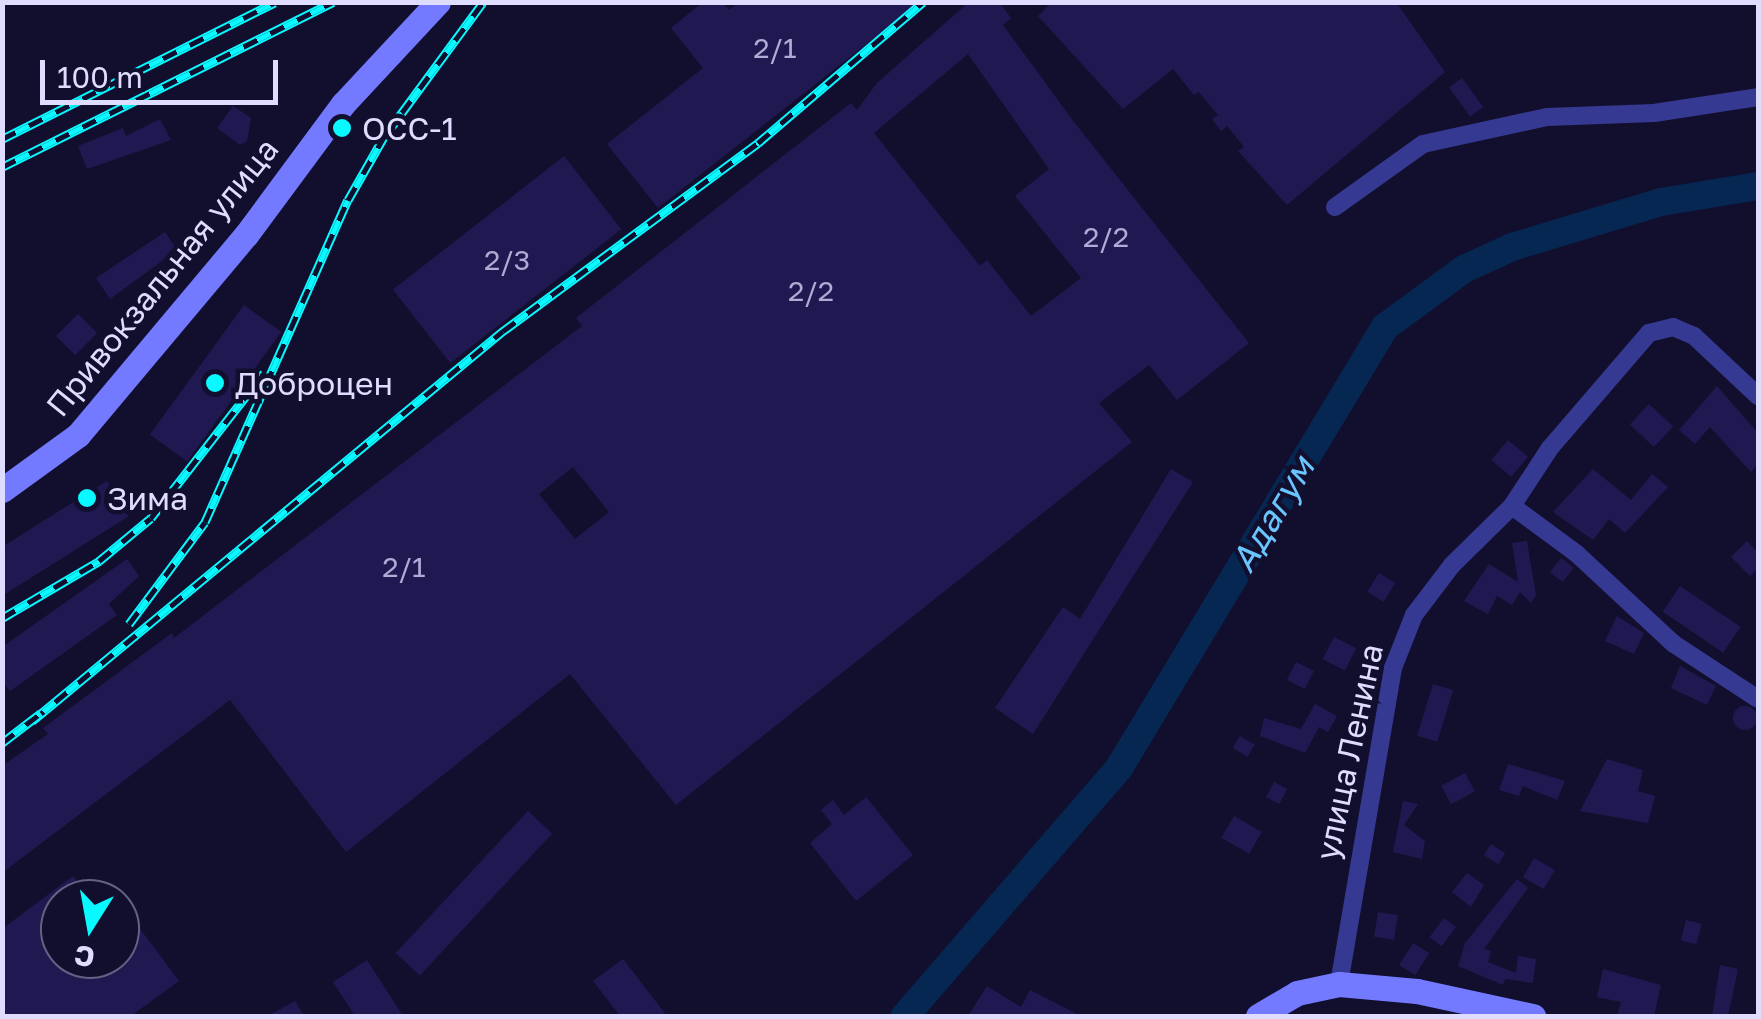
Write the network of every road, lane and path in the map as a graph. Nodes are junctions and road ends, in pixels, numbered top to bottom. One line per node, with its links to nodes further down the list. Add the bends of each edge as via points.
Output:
1 (438, 2): 5 (main road, Привокзальная улица, via 343,104 246,234 78,435)
2 (1758, 98): 3 (street, via 1654,113 1547,117 1423,144)
3 (1335, 207)
4 (1758, 396): 6 (street, улица Ленина, via 1694,336 1662,327 1599,388)
5 (2, 490)
6 (1512, 506): 7 (street, via 1577,554 1674,644); 8 (street, улица Ленина, via 1439,581 1397,652)
7 (1758, 699)
8 (1339, 984): 9 (main road); 10 (main road, via 1297,993)
9 (1448, 1008): 11 (main road)
10 (1258, 1016)
11 (1533, 1016)

